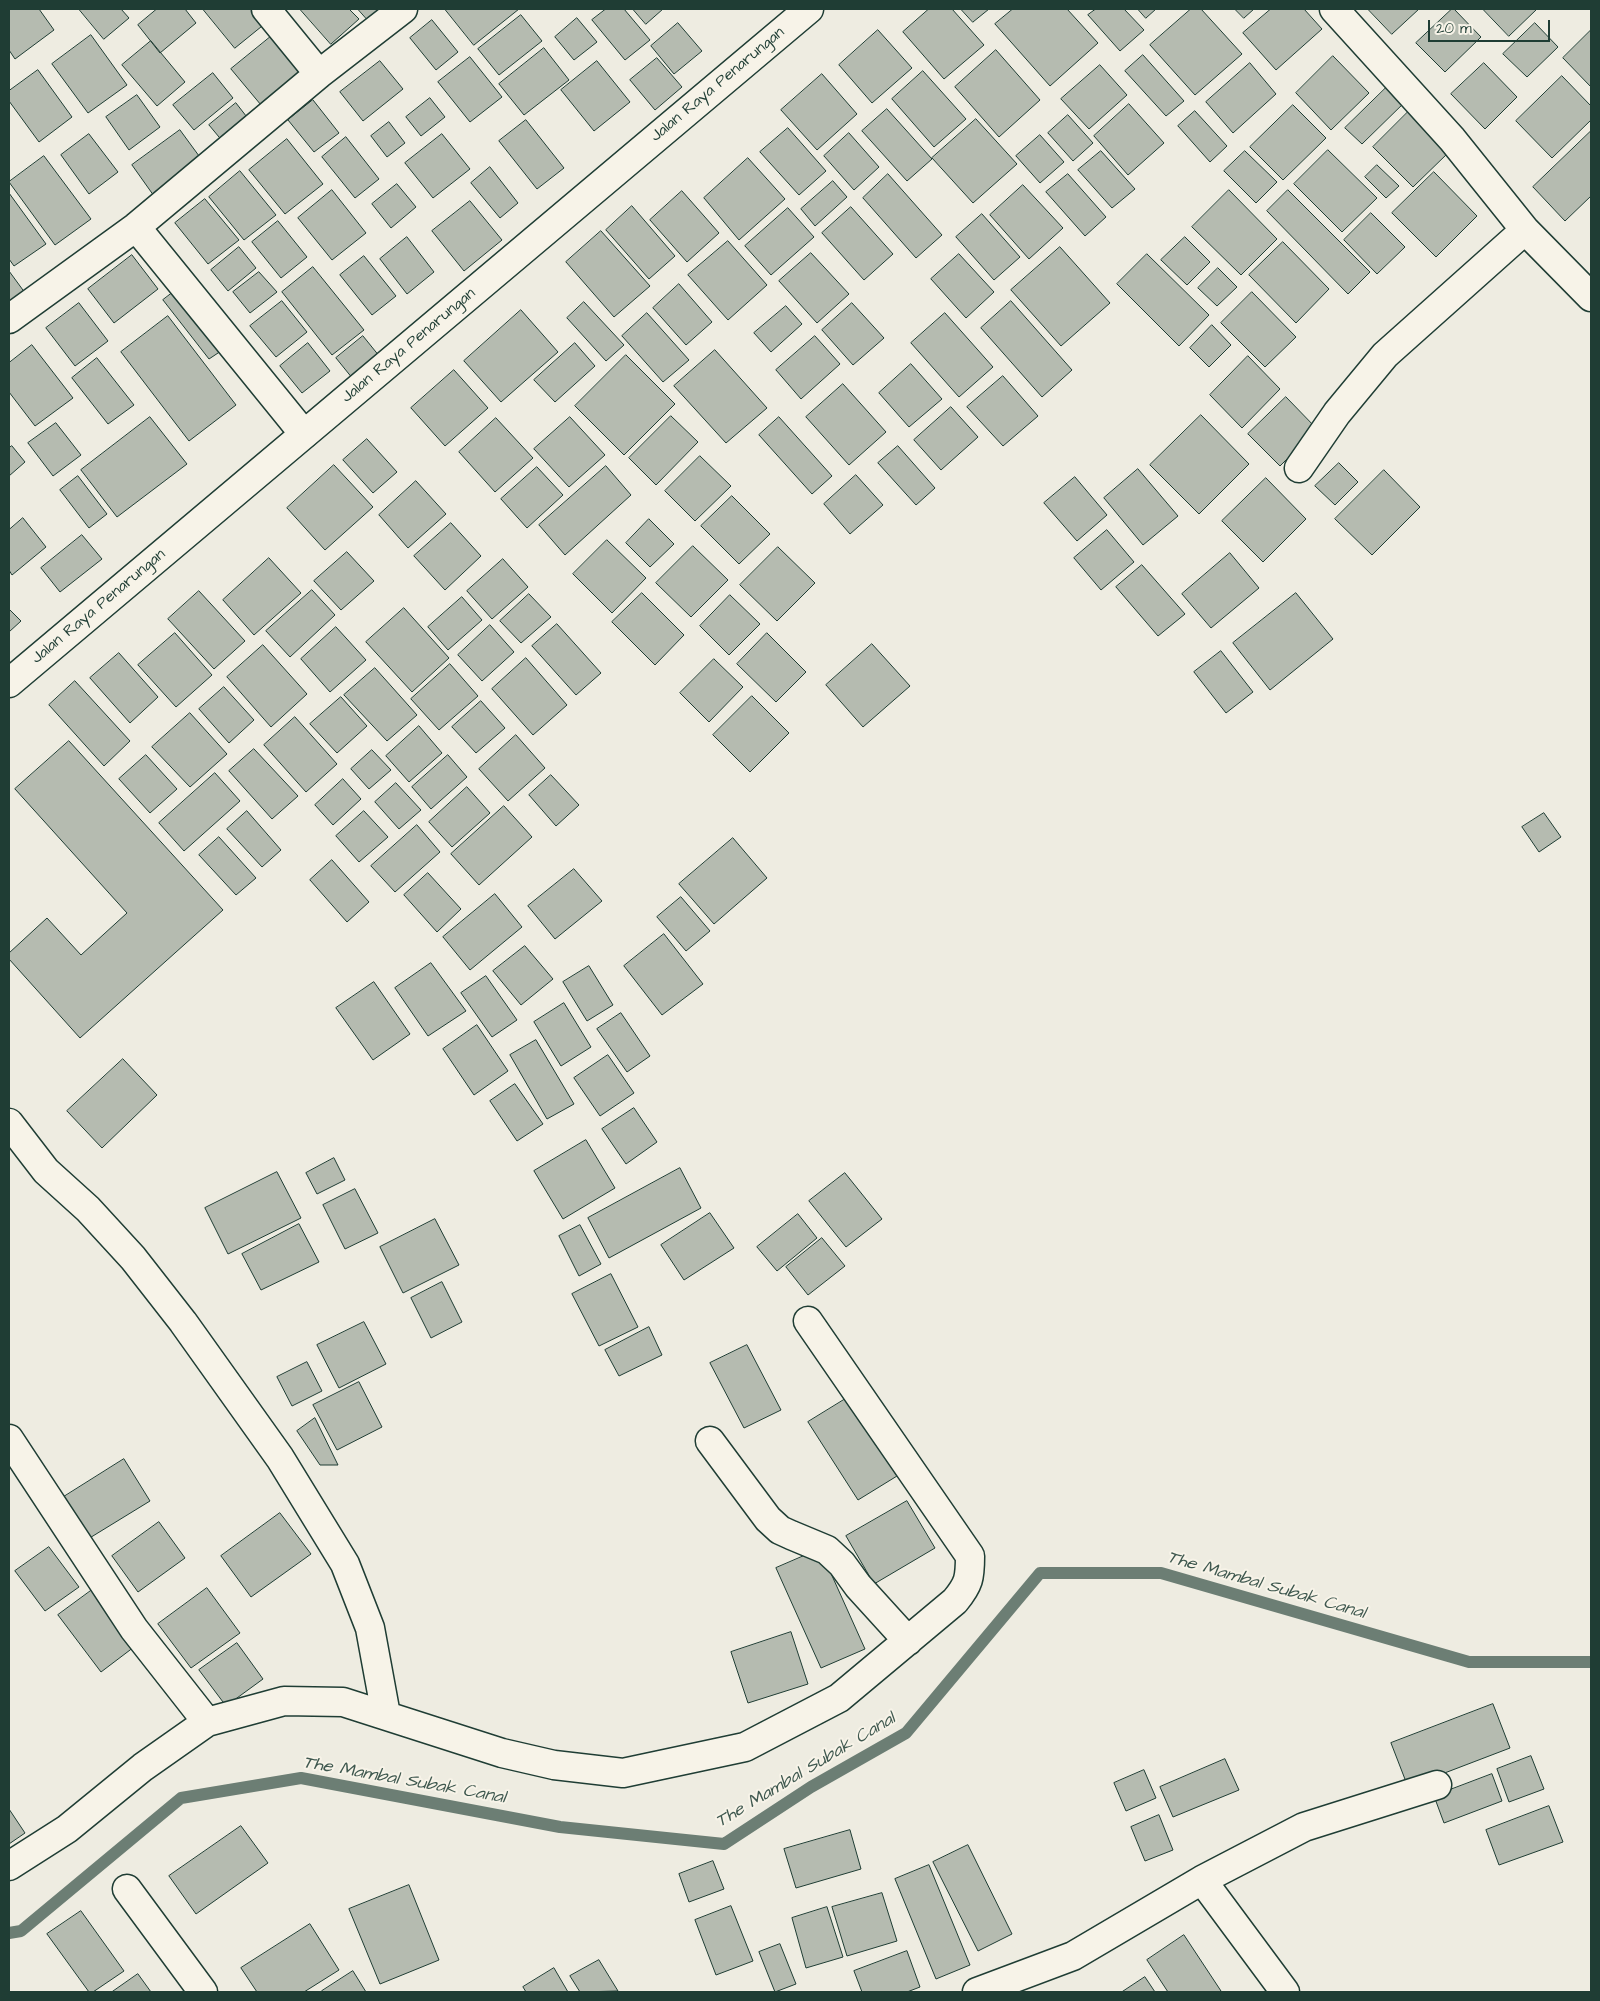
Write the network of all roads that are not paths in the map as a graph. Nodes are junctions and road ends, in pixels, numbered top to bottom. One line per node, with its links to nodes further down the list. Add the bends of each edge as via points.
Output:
1 (266, 9): 5 (street)
2 (403, 9): 5 (street)
3 (809, 9): 10 (street, Jalan Raya Penarungan)
4 (1334, 9): 7 (street, via 1452,139)
5 (319, 74): 6 (street)
6 (136, 227): 9 (street); 10 (street)
7 (1524, 230): 8 (street); 11 (street, via 1385,355 1336,413)
8 (1591, 297)
9 (9, 319)
10 (304, 434): 12 (street, Jalan Raya Penarungan)
11 (1299, 468)
12 (9, 683)
13 (9, 1123): 18 (street, via 46,1171 88,1209 133,1258 280,1458 345,1564 370,1628)
14 (808, 1321): 17 (street, via 970,1556 966,1588 955,1602)
15 (9, 1439): 19 (street, via 134,1629)
16 (710, 1441): 17 (street, via 768,1519 785,1533 827,1550)
17 (908, 1642): 18 (street, via 839,1698 745,1747 624,1773 554,1765 502,1753)
18 (386, 1715): 19 (street, via 343,1702 284,1701)
19 (207, 1722): 21 (street, via 143,1767 67,1830)
20 (1437, 1785): 22 (street, via 1304,1827)
21 (9, 1866)
22 (1202, 1880): 25 (street, via 1073,1956); 26 (street)
23 (127, 1890): 24 (street)
24 (203, 1992)
25 (977, 1992)
26 (1285, 1992)

